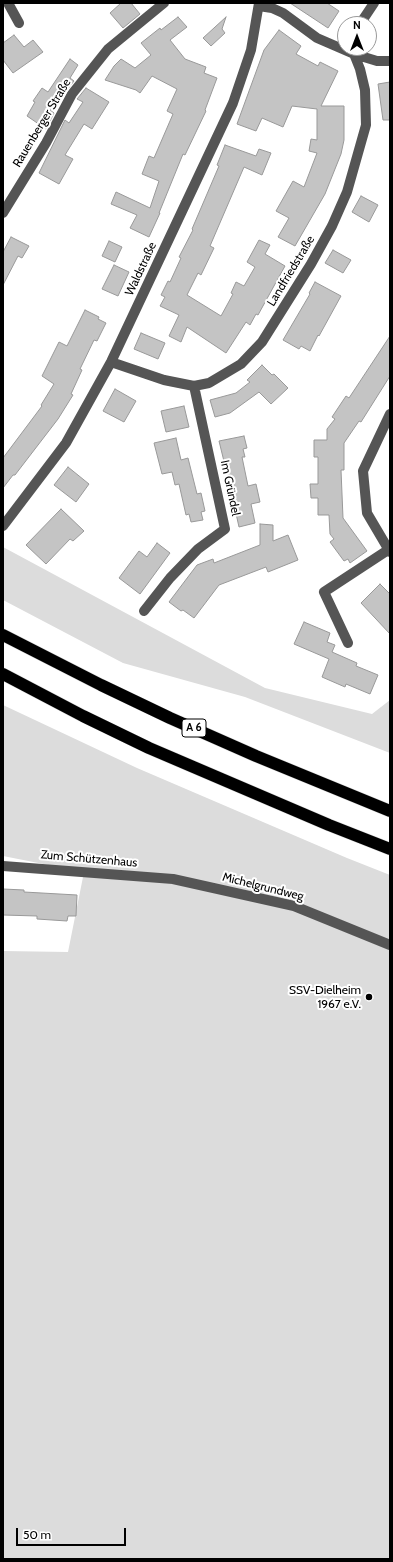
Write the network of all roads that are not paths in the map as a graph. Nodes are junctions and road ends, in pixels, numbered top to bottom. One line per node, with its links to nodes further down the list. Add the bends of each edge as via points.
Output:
1 (8, 3): 7 (street)
2 (164, 3): 5 (street, Rauenberger Straße)
3 (374, 3): 6 (street)
4 (259, 5): 8 (street, via 282,13 317,38); 13 (street, Waldstraße, via 251,50 233,103)
5 (151, 7): 12 (street, Rauenberger Straße, via 108,49 72,94 46,143)
6 (365, 16)
7 (19, 23)
8 (337, 45)
9 (356, 56): 14 (street, Landfriedstraße, via 365,90 366,126 347,192 332,226 262,342 241,364 209,383)
10 (366, 56): 11 (street, via 377,61)
11 (390, 61)
12 (3, 213)
13 (111, 362): 14 (street, Landfriedstraße, via 164,380); 16 (street, Waldstraße, via 66,443)
14 (194, 386): 18 (street, Im Gründel, via 225,529 198,549 170,578)
15 (390, 414): 17 (street, via 363,471 367,512)
16 (3, 526)
17 (389, 551): 20 (street, via 324,592)
18 (144, 611)
19 (3, 635): 22 (highway, A 6, via 170,718)
20 (348, 642)
21 (3, 674): 23 (highway, via 149,748 329,826)
22 (390, 811)
23 (390, 849)
24 (3, 866): 25 (street, Zum Schützenhaus)
25 (173, 879): 26 (street, Michelgrundweg, via 294,906)
26 (390, 945)

